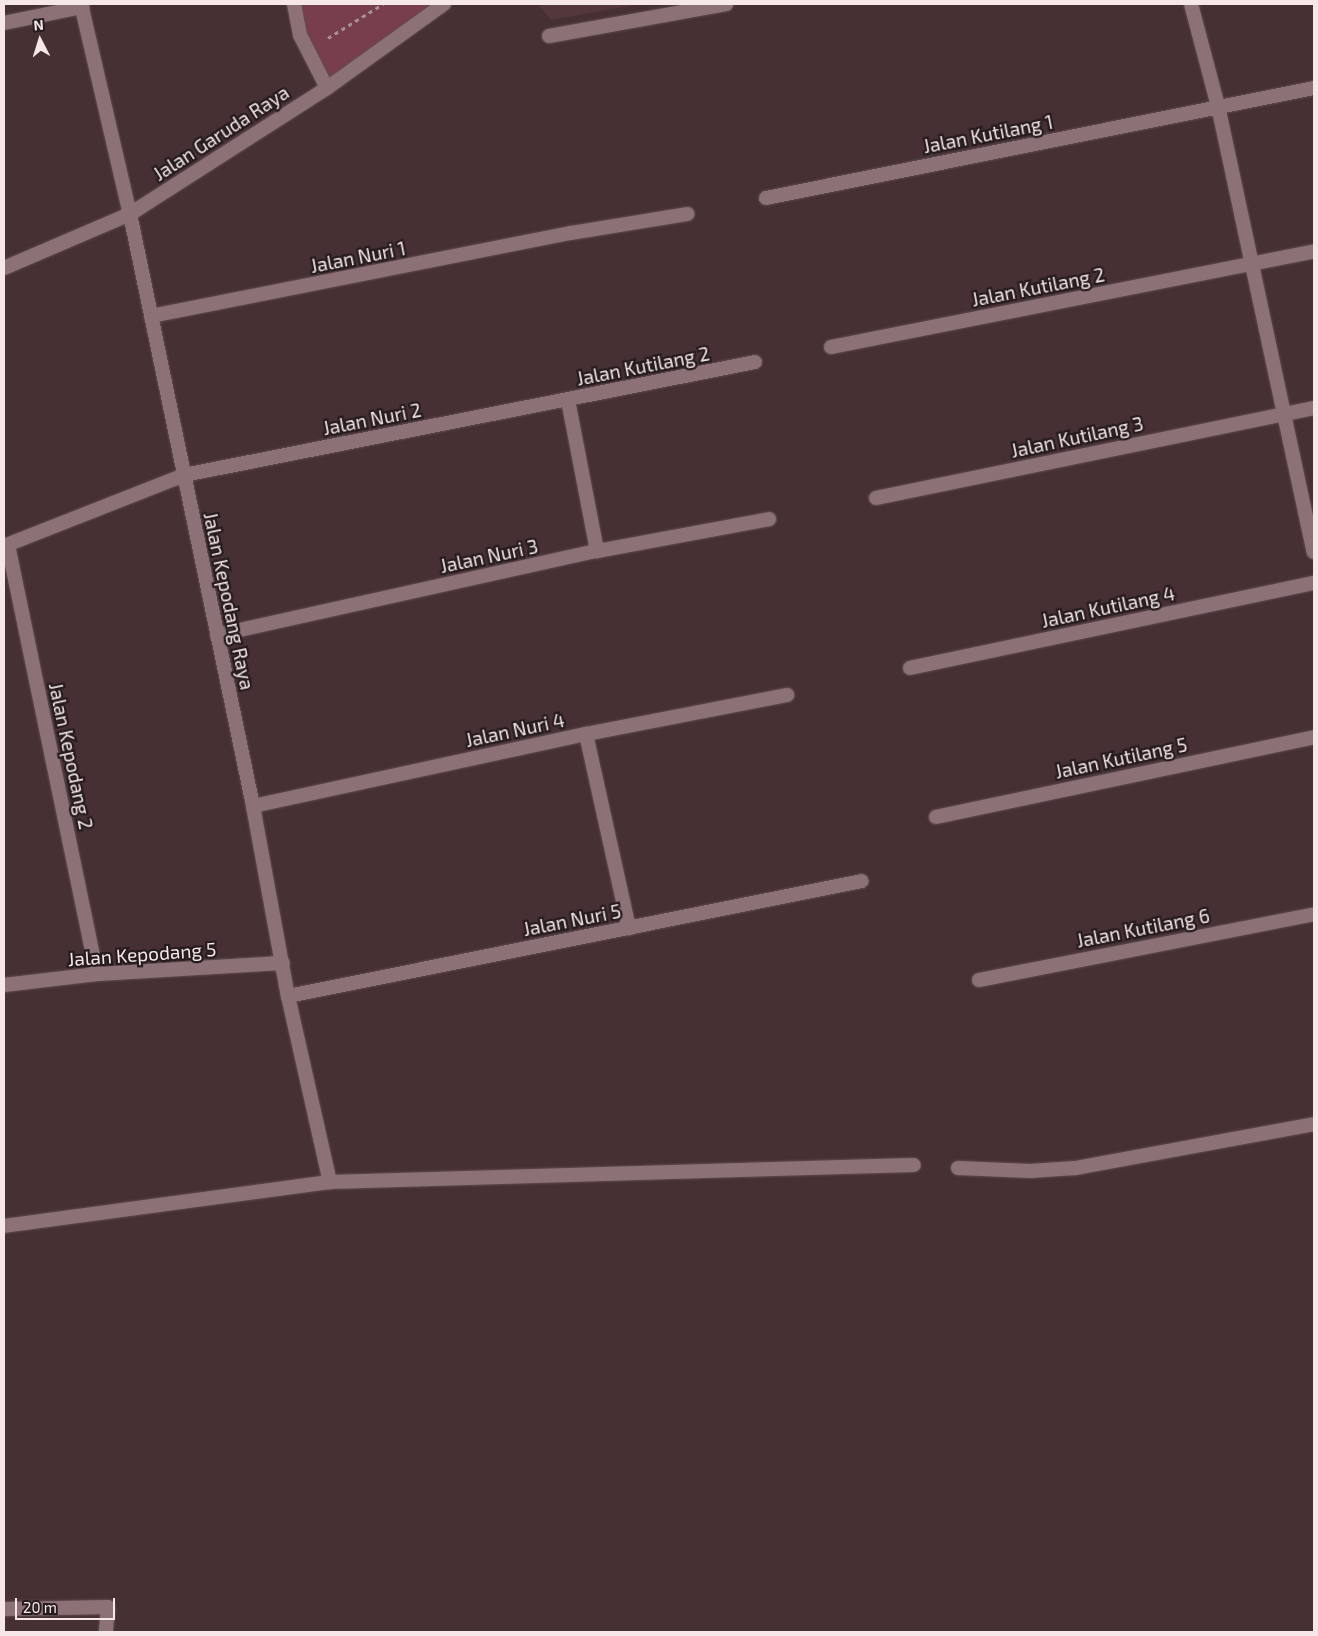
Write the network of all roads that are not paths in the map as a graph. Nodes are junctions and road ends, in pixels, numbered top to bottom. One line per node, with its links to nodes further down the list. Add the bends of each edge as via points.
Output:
1 (294, 4): 8 (street, via 307,51)
2 (444, 4): 8 (street, Jalan Garuda Raya)
3 (726, 4): 7 (street)
4 (1191, 4): 10 (street)
5 (81, 5): 6 (street); 12 (street, Jalan Kepodang Raya)
6 (4, 23)
7 (549, 36)
8 (327, 88): 12 (street, Jalan Garuda Raya)
9 (1314, 88): 10 (street, Jalan Kutilang 1)
10 (1218, 106): 11 (street, Jalan Kutilang 1); 15 (street)
11 (766, 198)
12 (130, 214): 16 (street, Jalan Garuda Raya); 17 (street, Jalan Kepodang Raya)
13 (687, 214): 17 (street, Jalan Nuri 1)
14 (1314, 251): 15 (street, Jalan Kutilang 2)
15 (1252, 264): 18 (street, Jalan Kutilang 2); 22 (street)
16 (4, 268)
17 (151, 316): 23 (street, Jalan Kepodang Raya)
18 (831, 347)
19 (755, 362): 20 (street, Jalan Kutilang 2)
20 (568, 400): 23 (street, Jalan Nuri 2); 27 (street)
21 (1314, 408): 22 (street, Jalan Kutilang 3)
22 (1286, 414): 24 (street, Jalan Kutilang 3); 28 (street)
23 (184, 475): 26 (street, Jalan Nuri 2); 30 (street, Jalan Kepodang Raya)
24 (876, 498)
25 (769, 519): 27 (street, Jalan Nuri 3)
26 (6, 545): 41 (street, Jalan Kepodang 2)
27 (597, 551): 30 (street, Jalan Nuri 3)
28 (1314, 552)
29 (1314, 583): 31 (street, Jalan Kutilang 4)
30 (217, 635): 35 (street, Jalan Kepodang Raya)
31 (910, 668)
32 (787, 695): 33 (street, Jalan Nuri 4)
33 (586, 734): 35 (street, Jalan Nuri 4); 39 (street)
34 (1314, 737): 36 (street, Jalan Kutilang 5)
35 (253, 806): 40 (street, Jalan Kepodang Raya)
36 (936, 817)
37 (862, 881): 39 (street, Jalan Nuri 5)
38 (1314, 914): 42 (street, Jalan Kutilang 6)
39 (629, 928): 44 (street, Jalan Nuri 5)
40 (283, 963): 41 (street, Jalan Kepodang 5); 44 (street, Jalan Kepodang Raya)
41 (97, 974): 43 (street, Jalan Kepodang 5)
42 (979, 980)
43 (4, 985)
44 (288, 996): 48 (street, Jalan Kepodang Raya)
45 (1314, 1124): 47 (street, via 1076,1168 1030,1171)
46 (914, 1165): 48 (street)
47 (958, 1168)
48 (330, 1182): 49 (street)
49 (4, 1226)
50 (4, 1609): 51 (street, via 108,1607)
51 (106, 1632)

